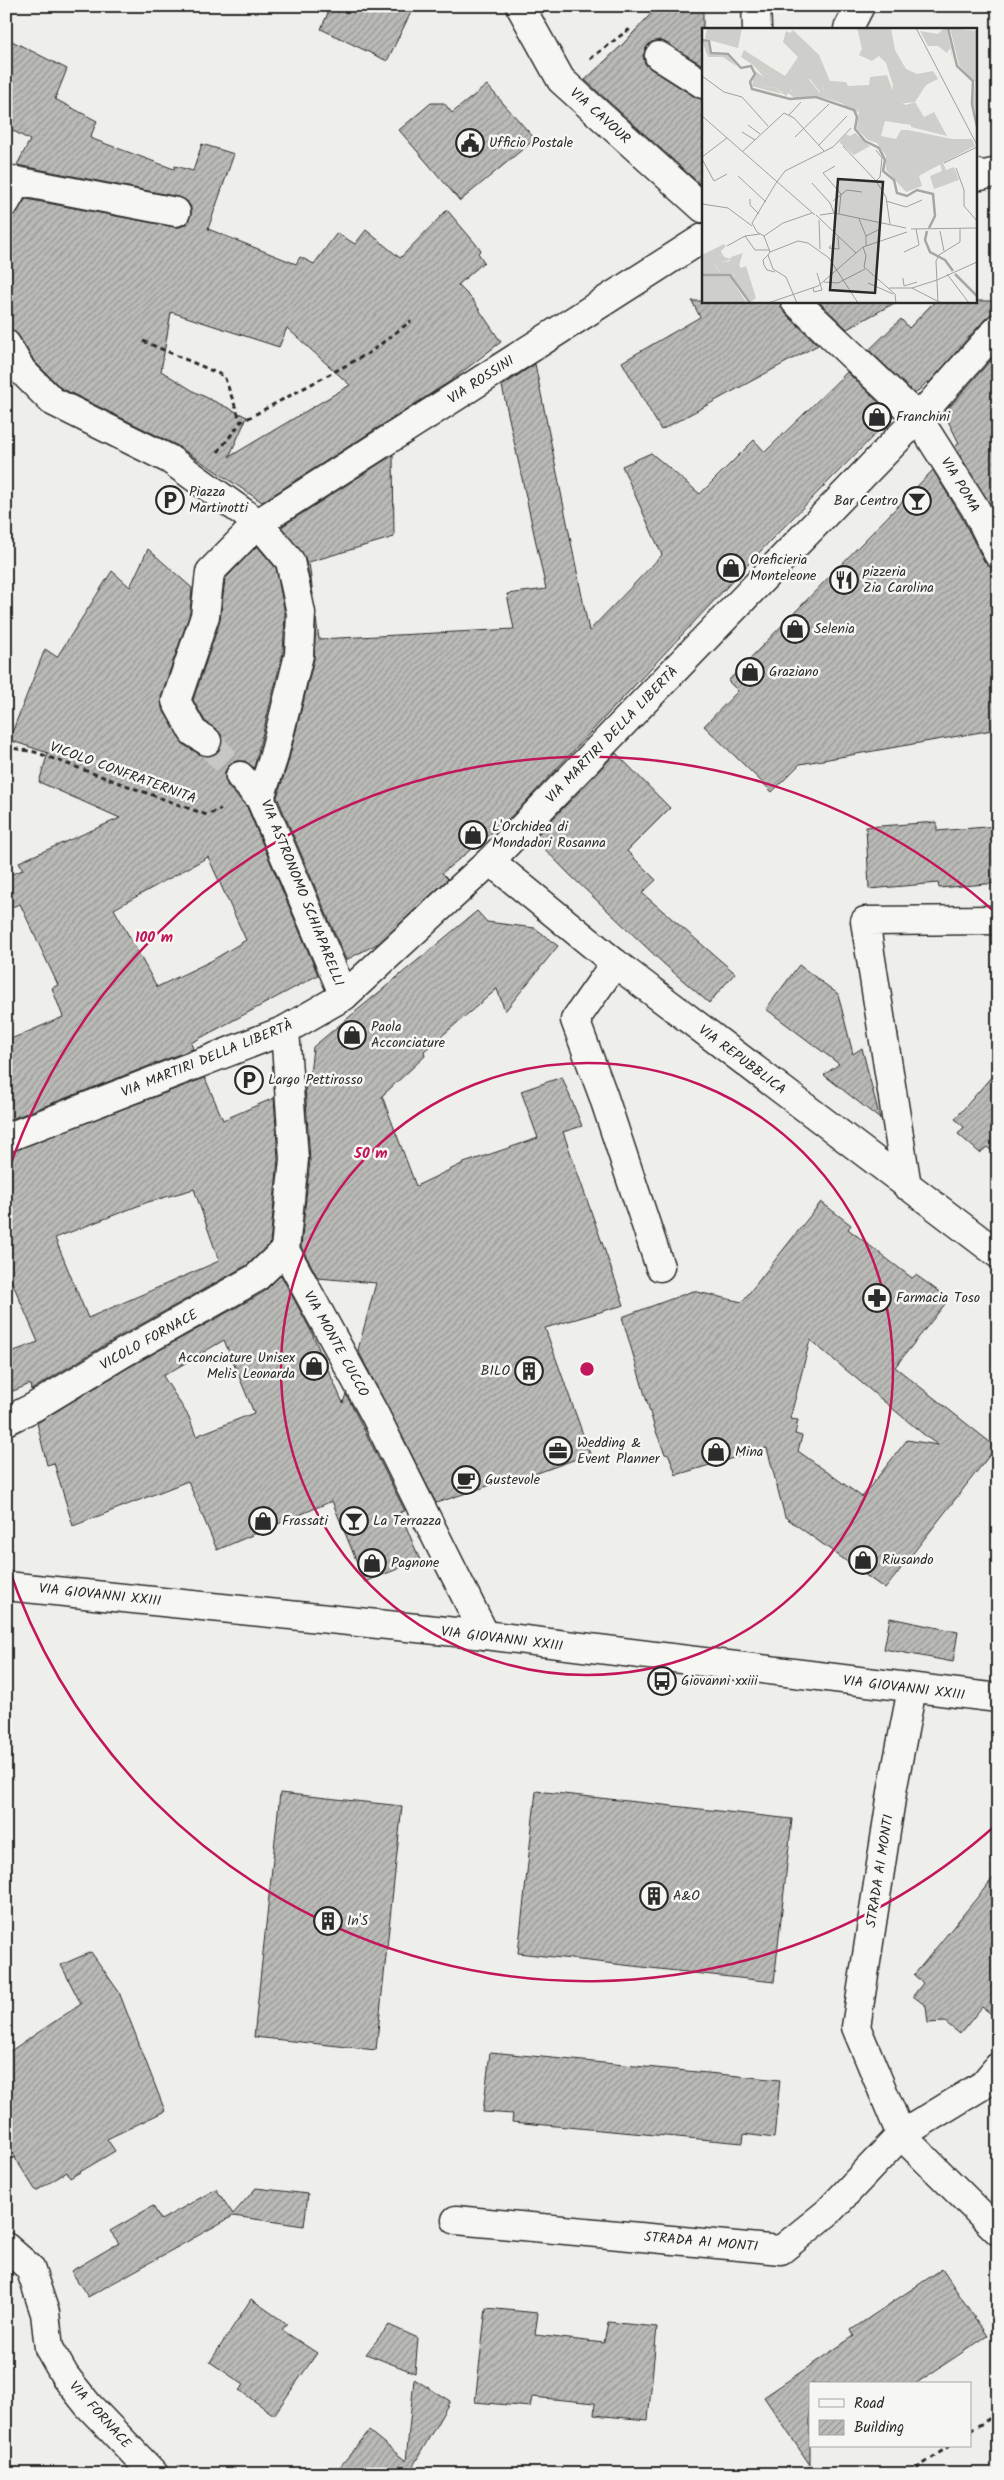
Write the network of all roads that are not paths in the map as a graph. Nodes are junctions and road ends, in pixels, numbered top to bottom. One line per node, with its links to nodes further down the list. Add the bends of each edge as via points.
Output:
1 (520, 6): 11 (street, VIA CAVOUR, via 561,80)
2 (756, 6): 4 (street)
3 (860, 6): 5 (street)
4 (757, 28)
5 (849, 28)
6 (660, 56): 7 (street)
7 (702, 83)
8 (998, 172): 9 (street, via 980,176)
9 (976, 174)
10 (10, 188): 12 (street)
11 (702, 207)
12 (176, 212)
13 (702, 239): 18 (street, VIA ROSSINI)
14 (796, 302): 17 (street)
15 (998, 328): 17 (street, VIA MARTIRI DELLA LIBERTÀ)
16 (6, 344): 18 (street, VIA ASTRONOMO SCHIAPARELLI, via 22,371 52,401 169,459)
17 (918, 418): 19 (street, VIA POMA, via 975,508); 23 (street, VIA MARTIRI DELLA LIBERTÀ)
18 (258, 522): 20 (street, VIA ROSSINI, via 210,572 205,616 176,701 192,732); 22 (street, VIA ASTRONOMO SCHIAPARELLI, via 290,560 301,613 299,655 274,759)
19 (998, 554)
20 (207, 741)
21 (240, 776): 22 (street)
22 (260, 798): 26 (street, VIA ASTRONOMO SCHIAPARELLI)
23 (490, 861): 25 (street, VIA REPUBBLICA); 26 (street, VIA MARTIRI DELLA LIBERTÀ)
24 (998, 920): 29 (street, via 865,921)
25 (615, 963): 29 (street, VIA REPUBBLICA); 32 (street, via 575,1020)
26 (344, 996): 27 (street, VIA MARTIRI DELLA LIBERTÀ)
27 (285, 1030): 28 (street, VIA MARTIRI DELLA LIBERTÀ); 30 (street, via 294,1159)
28 (6, 1138)
29 (908, 1186): 31 (street, VIA REPUBBLICA)
30 (285, 1250): 33 (street, VICOLO FORNACE, via 249,1283); 35 (street, VIA MONTE CUCCO, via 374,1413)
31 (998, 1254)
32 (660, 1266)
33 (6, 1421)
34 (6, 1586): 35 (street, VIA GIOVANNI XXIII)
35 (484, 1635): 36 (street, VIA GIOVANNI XXIII)
36 (912, 1689): 37 (street, VIA GIOVANNI XXIII); 39 (street, STRADA AI MONTI, via 893,1786 856,2027)
37 (998, 1698)
38 (998, 2067): 39 (street, via 983,2086)
39 (901, 2135): 40 (street, STRADA AI MONTI, via 828,2212 781,2250); 41 (street, STRADA AI MONTI)
40 (456, 2220)
41 (998, 2231)
42 (6, 2247): 43 (street, VIA FORNACE, via 30,2268 45,2313 49,2348 65,2376)
43 (154, 2474)

